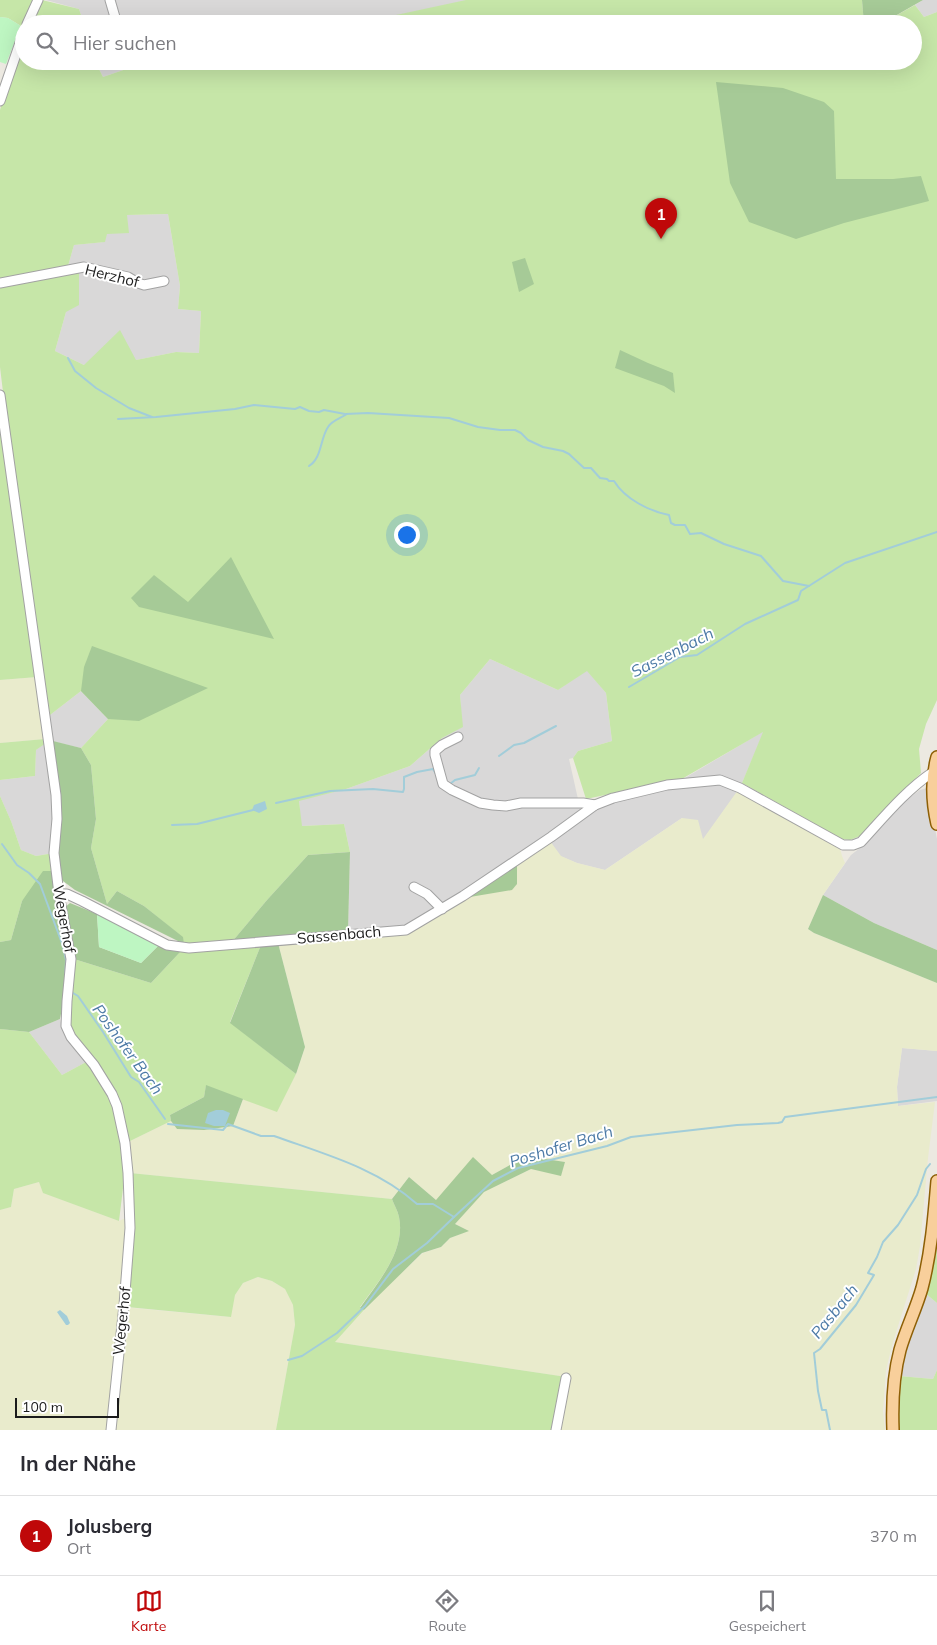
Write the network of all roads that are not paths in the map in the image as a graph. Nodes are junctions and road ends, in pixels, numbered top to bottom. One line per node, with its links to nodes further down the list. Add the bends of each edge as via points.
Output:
1 (38, 0): 3 (street)
2 (110, 0): 4 (street)
3 (31, 15)
4 (114, 15)
5 (15, 57): 6 (street)
6 (0, 101)
7 (164, 281): 8 (street, Herzhof, via 138,283 128,277 84,267)
8 (0, 283)
9 (0, 395): 16 (street, Wegerhof, via 56,795 54,853)
10 (458, 737): 13 (street, Sassenbach, via 435,751 443,784 452,790 480,803 493,805)
11 (937, 757): 12 (main road)
12 (933, 772): 13 (street, Sassenbach, via 902,798 861,842 854,845 843,845 720,780 667,785); 14 (main road)
13 (595, 805): 17 (street, Sassenbach)
14 (937, 824)
15 (414, 887): 17 (street)
16 (59, 894): 17 (street, Sassenbach, via 82,900 167,945 189,948 406,930); 20 (street, Wegerhof, via 71,959 66,1017 68,1031 112,1094 125,1143 128,1173 130,1228)
17 (442, 908)
18 (937, 1181): 22 (main road, via 929,1256 919,1298 900,1349 895,1376)
19 (566, 1378): 21 (street)
20 (111, 1430)
21 (556, 1430)
22 (893, 1430)

